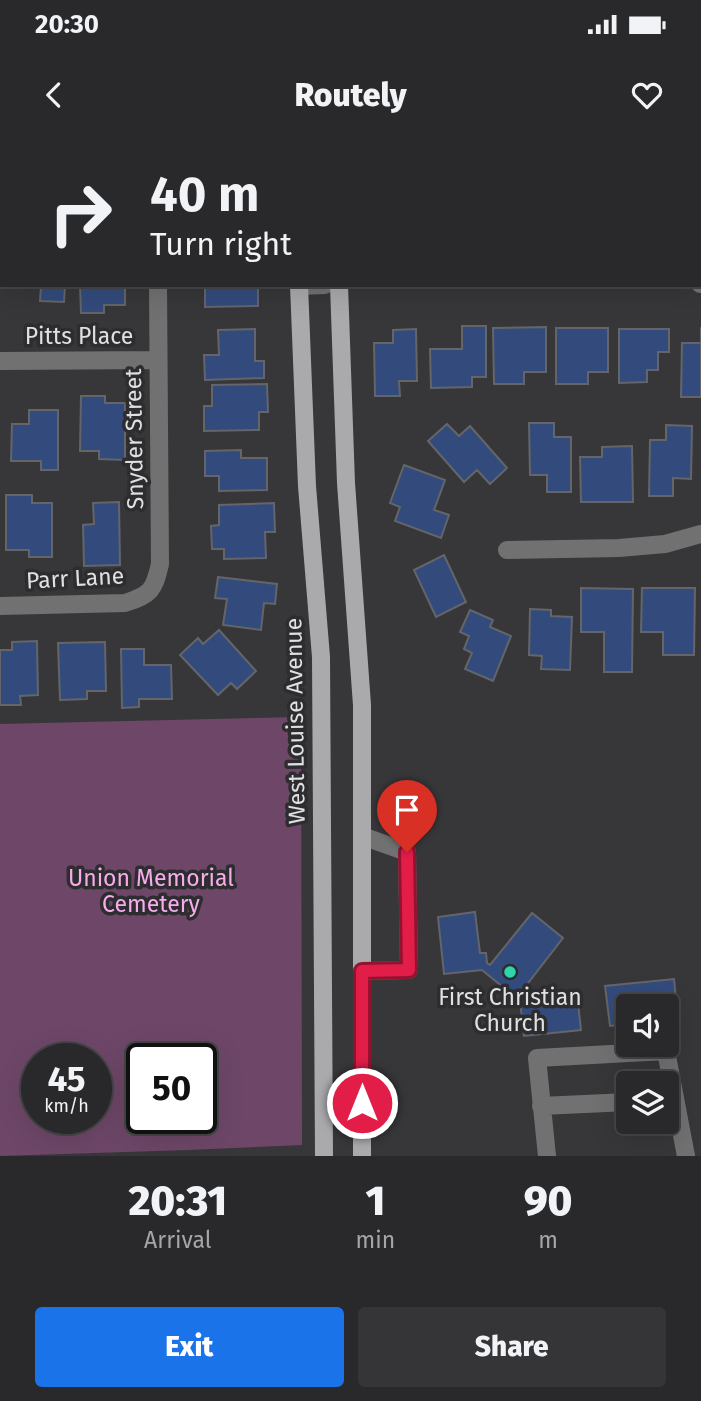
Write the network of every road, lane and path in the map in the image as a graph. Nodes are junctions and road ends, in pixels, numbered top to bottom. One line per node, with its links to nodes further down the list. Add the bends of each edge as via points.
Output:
1 (158, 287): 4 (street, Snyder Street)
2 (299, 287): 16 (main road, West Louise Avenue, via 307,486 321,657)
3 (339, 287): 10 (main road, via 346,483 362,705)
4 (158, 360): 5 (street, Pitts Place); 8 (street, Snyder Street, via 160,564)
5 (0, 361)
6 (701, 534): 7 (street, via 665,544 619,548)
7 (507, 550)
8 (150, 591): 9 (street, Parr Lane, via 125,603)
9 (0, 606)
10 (362, 836): 11 (main road); 11 (street, via 407,852 409,970)
11 (362, 971): 17 (main road)
12 (668, 1071): 14 (street, via 666,1051 537,1058)
13 (616, 1103): 14 (street)
14 (541, 1106): 18 (street)
15 (679, 1130): 19 (street)
16 (324, 1156)
17 (362, 1156)
18 (547, 1156)
19 (686, 1156)

